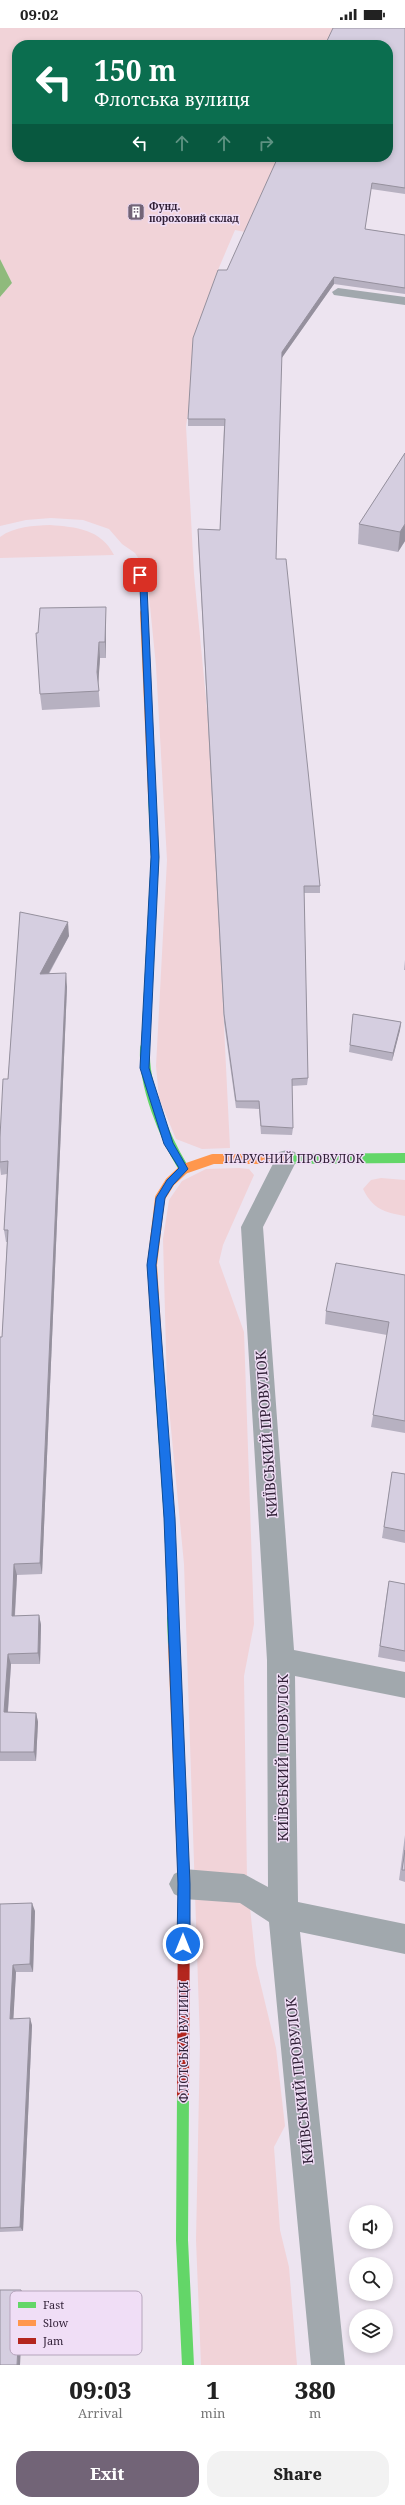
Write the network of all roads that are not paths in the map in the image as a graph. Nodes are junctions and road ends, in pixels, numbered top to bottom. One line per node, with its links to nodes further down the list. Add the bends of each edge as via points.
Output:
1 (338, 292): 2 (street)
2 (405, 301)
3 (136, 564): 6 (street, via 143,587 155,857 144,1068 168,1144)
4 (287, 1158): 5 (street, ПАРУСНИЙ ПРОВУЛОК); 6 (street, ПАРУСНИЙ ПРОВУЛОК, via 213,1158); 7 (street, КИЇВСЬКИЙ ПРОВУЛОК, via 252,1227)
5 (405, 1158)
6 (184, 1169): 9 (street, ФЛОТСЬКА ВУЛИЦЯ, via 170,1182 160,1198 152,1265 169,1518)
7 (281, 1660): 8 (street); 10 (street, КИЇВСЬКИЙ ПРОВУЛОК)
8 (405, 1685)
9 (184, 1884): 10 (street, via 244,1889); 12 (street, ФЛОТСЬКА ВУЛИЦЯ, via 182,2240)
10 (283, 1914): 11 (street); 13 (street, КИЇВСЬКИЙ ПРОВУЛОК)
11 (405, 1939)
12 (188, 2365)
13 (328, 2365)

